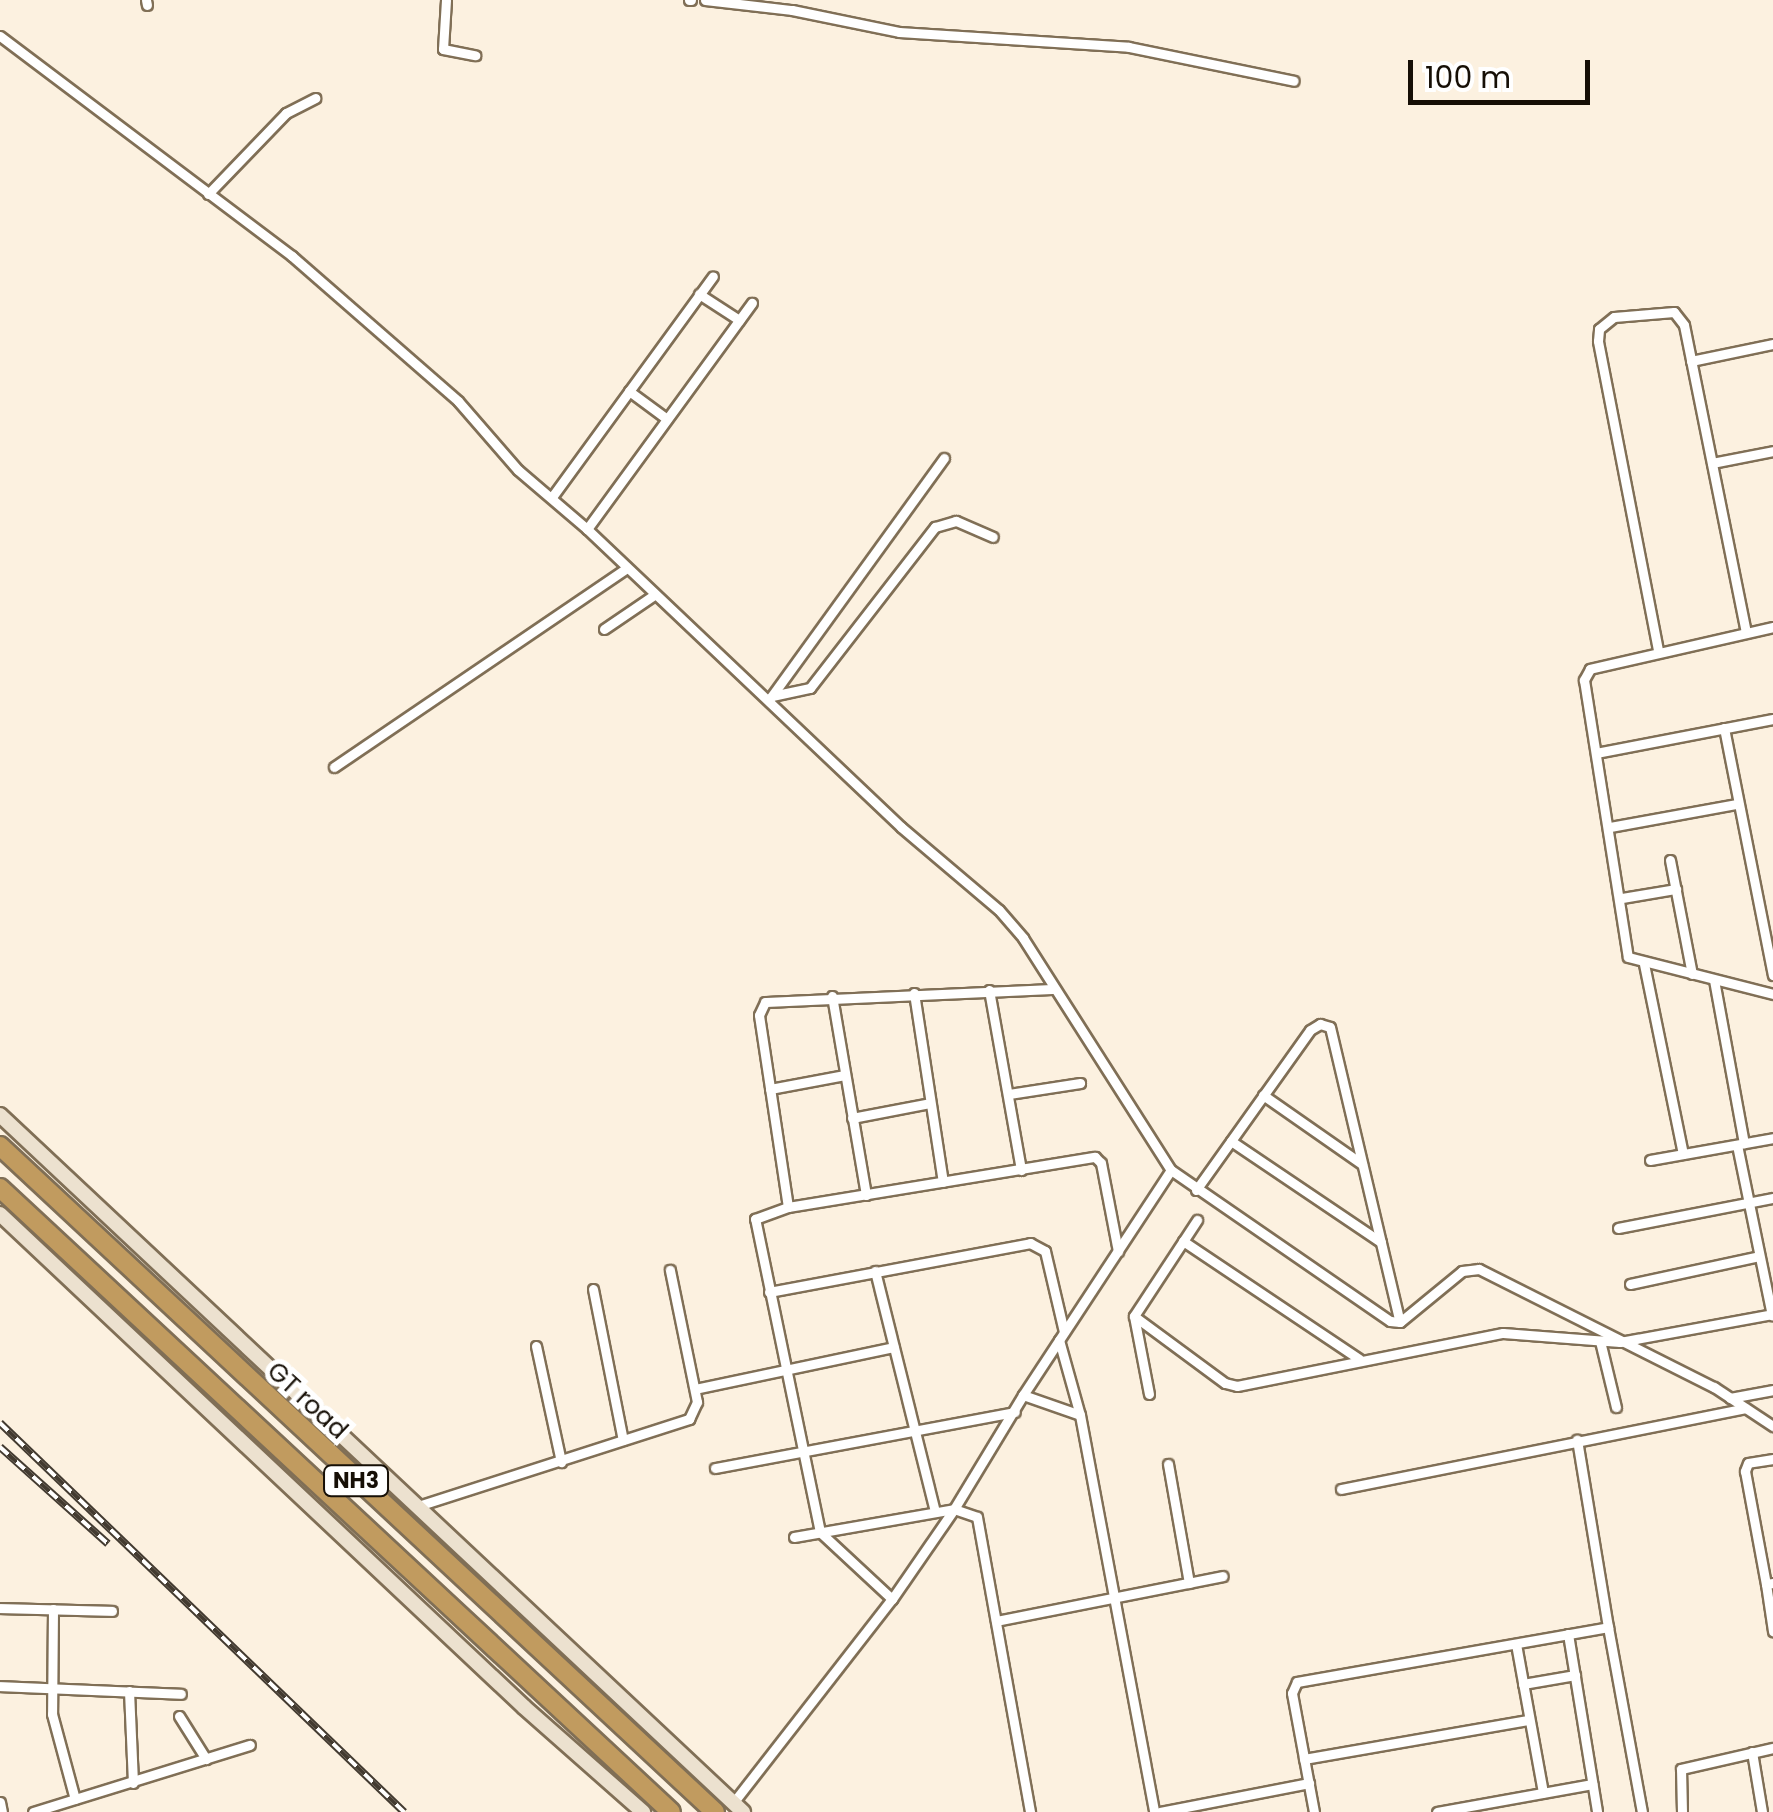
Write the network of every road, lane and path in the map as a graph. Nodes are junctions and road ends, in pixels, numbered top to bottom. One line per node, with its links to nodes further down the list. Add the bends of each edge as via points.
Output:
1 (446, 0): 4 (street, via 443,49)
2 (705, 0): 5 (street, via 899,32 1129,47)
3 (0, 36): 7 (street)
4 (475, 56)
5 (1294, 81)
6 (315, 98): 7 (street, via 286,113)
7 (208, 194): 19 (street, via 299,262 458,401 518,470)
8 (713, 276): 9 (street)
9 (699, 294): 11 (street); 14 (street)
10 (752, 303): 11 (street)
11 (739, 320): 15 (street)
12 (1773, 344): 13 (street)
13 (1691, 360): 18 (street); 27 (street, via 1684,324 1674,312 1614,318 1599,329)
14 (630, 391): 15 (street); 19 (street)
15 (667, 419): 20 (street)
16 (1773, 451): 18 (street)
17 (944, 458): 28 (street)
18 (1712, 463): 26 (street)
19 (552, 497): 20 (street)
20 (587, 529): 22 (street)
21 (993, 537): 28 (street, via 956,521 935,527 810,688)
22 (626, 568): 23 (street); 32 (street)
23 (654, 596): 25 (street); 28 (street)
24 (1773, 627): 26 (street)
25 (604, 629)
26 (1746, 632): 27 (street)
27 (1658, 650): 31 (street, via 1586,672)
28 (769, 699): 42 (street, via 999,910)
29 (1773, 719): 30 (street)
30 (1724, 728): 31 (street); 33 (street)
31 (1596, 752): 34 (street)
32 (334, 767)
33 (1737, 804): 34 (street); 40 (street)
34 (1610, 827): 37 (street)
35 (1670, 860): 36 (street)
36 (1676, 889): 37 (street); 39 (street)
37 (1622, 898): 38 (street, via 1628,956)
38 (1644, 964): 39 (street); 59 (street)
39 (1692, 974): 41 (street)
40 (1773, 976)
41 (1714, 980): 45 (street); 57 (street)
42 (1054, 988): 43 (street); 63 (street)
43 (990, 990): 44 (street); 50 (street)
44 (914, 993): 46 (street); 52 (street)
45 (1773, 994)
46 (832, 996): 47 (street); 49 (street, via 760,1007)
47 (845, 1075): 49 (street); 54 (street)
48 (1080, 1082): 50 (street)
49 (770, 1089): 70 (street)
50 (1009, 1094): 62 (street)
51 (1263, 1094): 56 (street); 61 (street); 61 (street, via 1310,1030 1330,1027)
52 (930, 1103): 54 (street); 64 (street)
53 (0, 1115): 112 (main road)
54 (852, 1118): 67 (street)
55 (1773, 1138): 57 (street)
56 (1231, 1142): 66 (street); 75 (street)
57 (1740, 1144): 59 (street); 69 (street)
58 (0, 1146): 154 (highway, GT road / NH3)
59 (1683, 1154): 60 (street)
60 (1650, 1160)
61 (1362, 1164): 75 (street)
62 (1021, 1170): 64 (street); 76 (street, via 1099,1159)
63 (1171, 1170): 66 (street); 76 (street)
64 (943, 1182): 67 (street)
65 (0, 1188): 153 (highway, NH3)
66 (1196, 1190): 85 (street, via 1390,1322)
67 (866, 1195): 70 (street)
68 (1773, 1198): 69 (street)
69 (1748, 1202): 73 (street); 77 (street)
70 (788, 1207): 82 (street, via 755,1219)
71 (0, 1214): 152 (main road)
72 (1197, 1220): 74 (street)
73 (1618, 1228)
74 (1183, 1241): 84 (street); 91 (street)
75 (1381, 1242): 85 (street)
76 (1118, 1251): 86 (street)
77 (1759, 1256): 80 (street); 83 (street)
78 (670, 1270): 93 (street)
79 (875, 1272): 82 (street); 86 (street, via 1036,1244 1045,1252); 90 (street)
80 (1630, 1284)
81 (594, 1289): 104 (street)
82 (769, 1292): 92 (street)
83 (1772, 1314): 88 (street)
84 (1134, 1316): 91 (street, via 1230,1386); 95 (street)
85 (1400, 1322): 88 (street, via 1473,1268)
86 (1062, 1336): 96 (street); 101 (street)
87 (1600, 1340): 88 (street); 91 (street, via 1503,1333); 98 (street)
88 (1620, 1342): 97 (street)
89 (536, 1346): 108 (street)
90 (894, 1347): 92 (street); 103 (street)
91 (1360, 1359)
92 (784, 1370): 93 (street); 106 (street)
93 (695, 1389): 104 (street, via 696,1411 689,1419)
94 (1773, 1390): 97 (street)
95 (1149, 1394)
96 (1023, 1395): 100 (street); 101 (street)
97 (1730, 1398): 99 (street)
98 (1616, 1406)
99 (1745, 1408): 102 (street); 105 (street)
100 (1015, 1412): 103 (street); 113 (street)
101 (1080, 1415): 120 (street)
102 (1773, 1426)
103 (916, 1430): 106 (street); 114 (street)
104 (623, 1440): 108 (street)
105 (1577, 1440): 111 (street); 126 (street)
106 (801, 1453): 110 (street); 115 (street)
107 (1773, 1459): 119 (street, via 1748,1463 1745,1471)
108 (561, 1462): 112 (street)
109 (1168, 1464): 118 (street)
110 (715, 1468)
111 (1341, 1490)
112 (418, 1506): 149 (main road)
113 (954, 1509): 114 (street); 121 (street); 125 (street, via 977,1517)
114 (935, 1512): 115 (street)
115 (820, 1532): 116 (street); 121 (street)
116 (794, 1537)
117 (1223, 1576): 118 (street)
118 (1189, 1583): 120 (street)
119 (1769, 1583): 127 (street)
120 (1114, 1599): 125 (street); 156 (street)
121 (892, 1600): 149 (street)
122 (0, 1608): 123 (street)
123 (53, 1609): 124 (street); 133 (street)
124 (112, 1611)
125 (996, 1620): 155 (street)
126 (1608, 1627): 128 (street); 160 (street)
127 (1773, 1631)
128 (1568, 1634): 129 (street); 130 (street)
129 (1516, 1644): 131 (street); 142 (street, via 1298,1682 1292,1693)
130 (1575, 1674): 131 (street); 145 (street)
131 (1523, 1684): 137 (street)
132 (0, 1686): 133 (street)
133 (50, 1688): 134 (street); 147 (street)
134 (128, 1691): 135 (street); 143 (street)
135 (181, 1694)
136 (179, 1716): 141 (street)
137 (1528, 1720): 142 (street); 146 (street)
138 (250, 1745): 141 (street)
139 (1773, 1748): 140 (street)
140 (1752, 1752): 161 (street, via 1681,1769); 162 (street)
141 (206, 1759): 143 (street)
142 (1304, 1759): 144 (street)
143 (133, 1783): 147 (street)
144 (1309, 1783): 156 (street); 157 (street)
145 (1593, 1784): 146 (street); 159 (street)
146 (1543, 1793): 158 (street)
147 (75, 1799): 151 (street)
148 (0, 1802): 150 (street)
149 (738, 1808)
150 (2, 1812)
151 (33, 1812)
152 (644, 1812)
153 (671, 1812)
154 (715, 1812)
155 (1030, 1812)
156 (1157, 1812)
157 (1314, 1812)
158 (1437, 1812)
159 (1598, 1812)
160 (1642, 1812)
161 (1682, 1812)
162 (1762, 1812)

